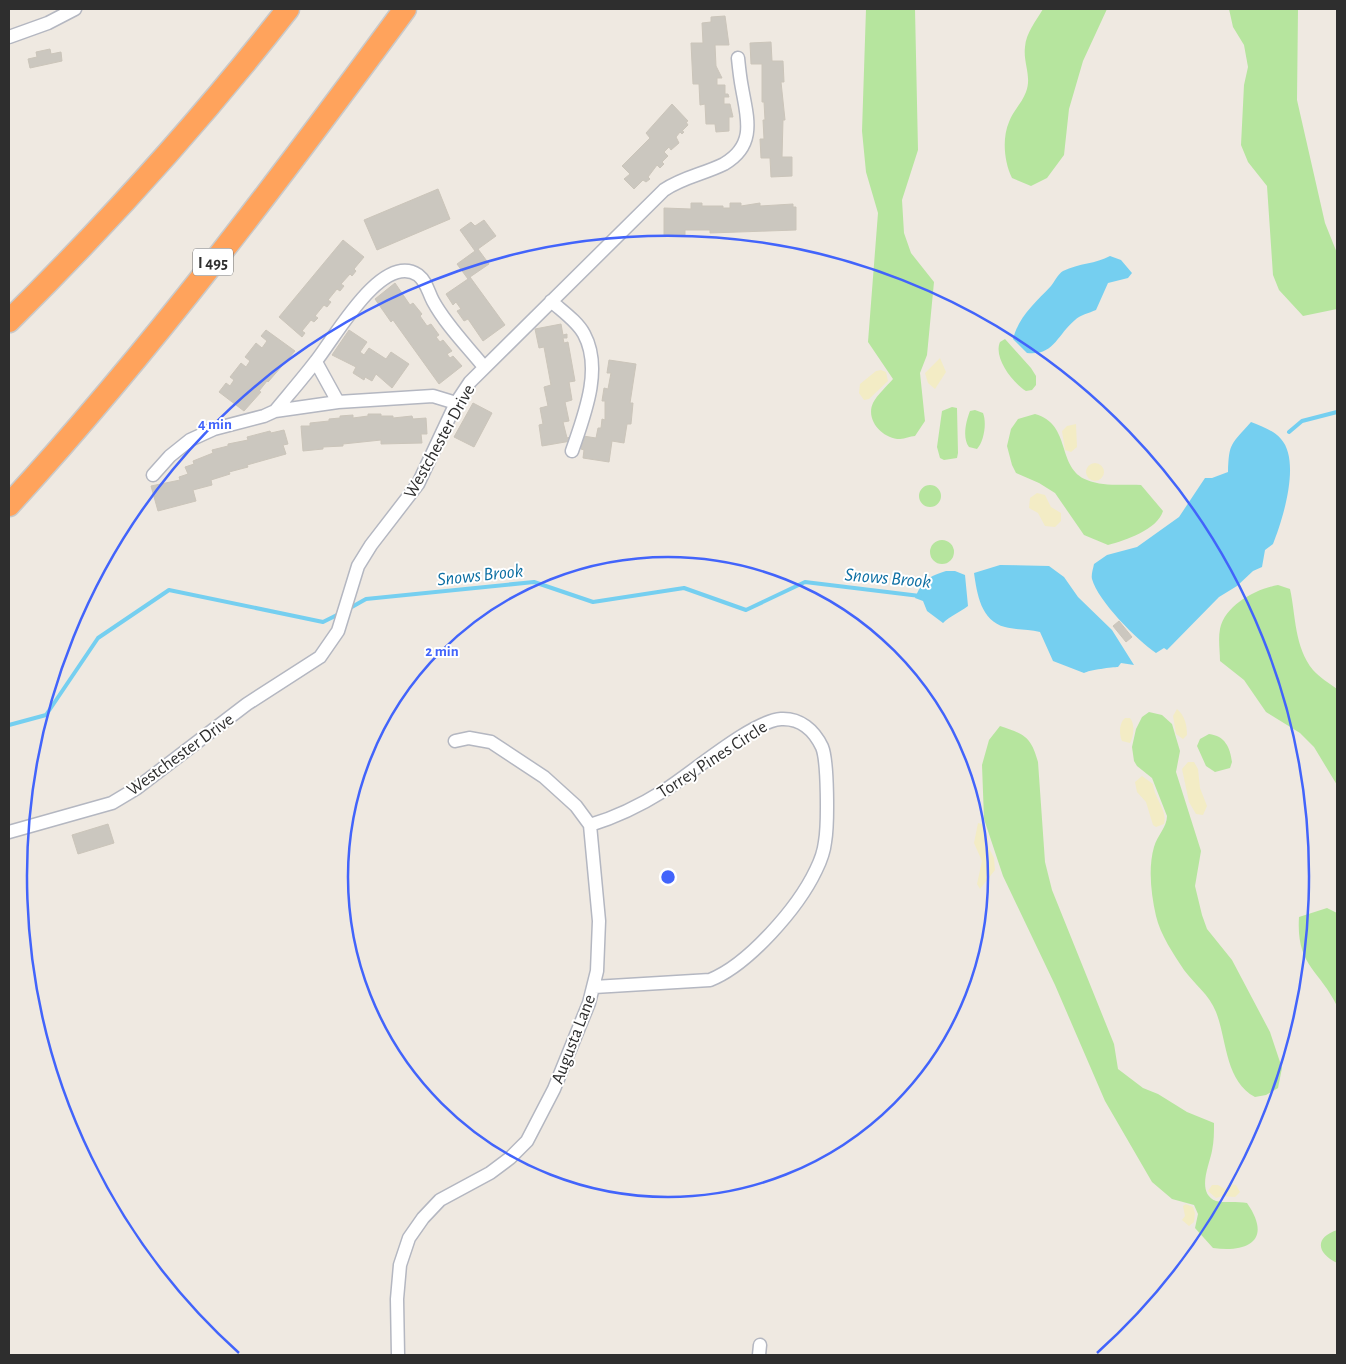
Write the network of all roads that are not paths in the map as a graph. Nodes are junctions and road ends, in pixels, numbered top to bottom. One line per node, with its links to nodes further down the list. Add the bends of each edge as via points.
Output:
1 (76, 9): 4 (street)
2 (288, 9): 7 (highway, via 249,59 127,199)
3 (404, 9): 15 (highway, I 495, via 215,260)
4 (9, 37)
5 (738, 58): 6 (street, Westchester Drive, via 748,119 745,141 736,154 724,164 688,176 664,190)
6 (551, 301): 9 (street, Westchester Drive); 13 (street, via 583,332 591,356 592,369 584,415)
7 (9, 321)
8 (316, 362): 9 (street, via 371,288 387,277 406,271 424,280 446,321); 10 (street); 12 (street)
9 (484, 367): 11 (street, Westchester Drive)
10 (338, 402): 11 (street, via 433,396); 12 (street)
11 (456, 403): 18 (street, Westchester Drive, via 418,484 370,545 358,566 342,619 333,640 320,656 247,704 138,788 112,803)
12 (275, 411): 14 (street, via 196,436 170,456)
13 (572, 451)
14 (153, 475)
15 (9, 505)
16 (454, 741): 17 (street, via 469,738 491,742 544,777 576,806)
17 (590, 825): 19 (street, Augusta Lane, via 599,921); 19 (street, Torrey Pines Circle, via 630,811 773,720 800,723 816,736 823,749 826,830 822,855 800,897 762,942 739,965 710,980)
18 (9, 832)
19 (594, 987): 20 (street, Augusta Lane, via 554,1089 527,1141 490,1173 440,1200 409,1238 400,1265)
20 (398, 1355)

